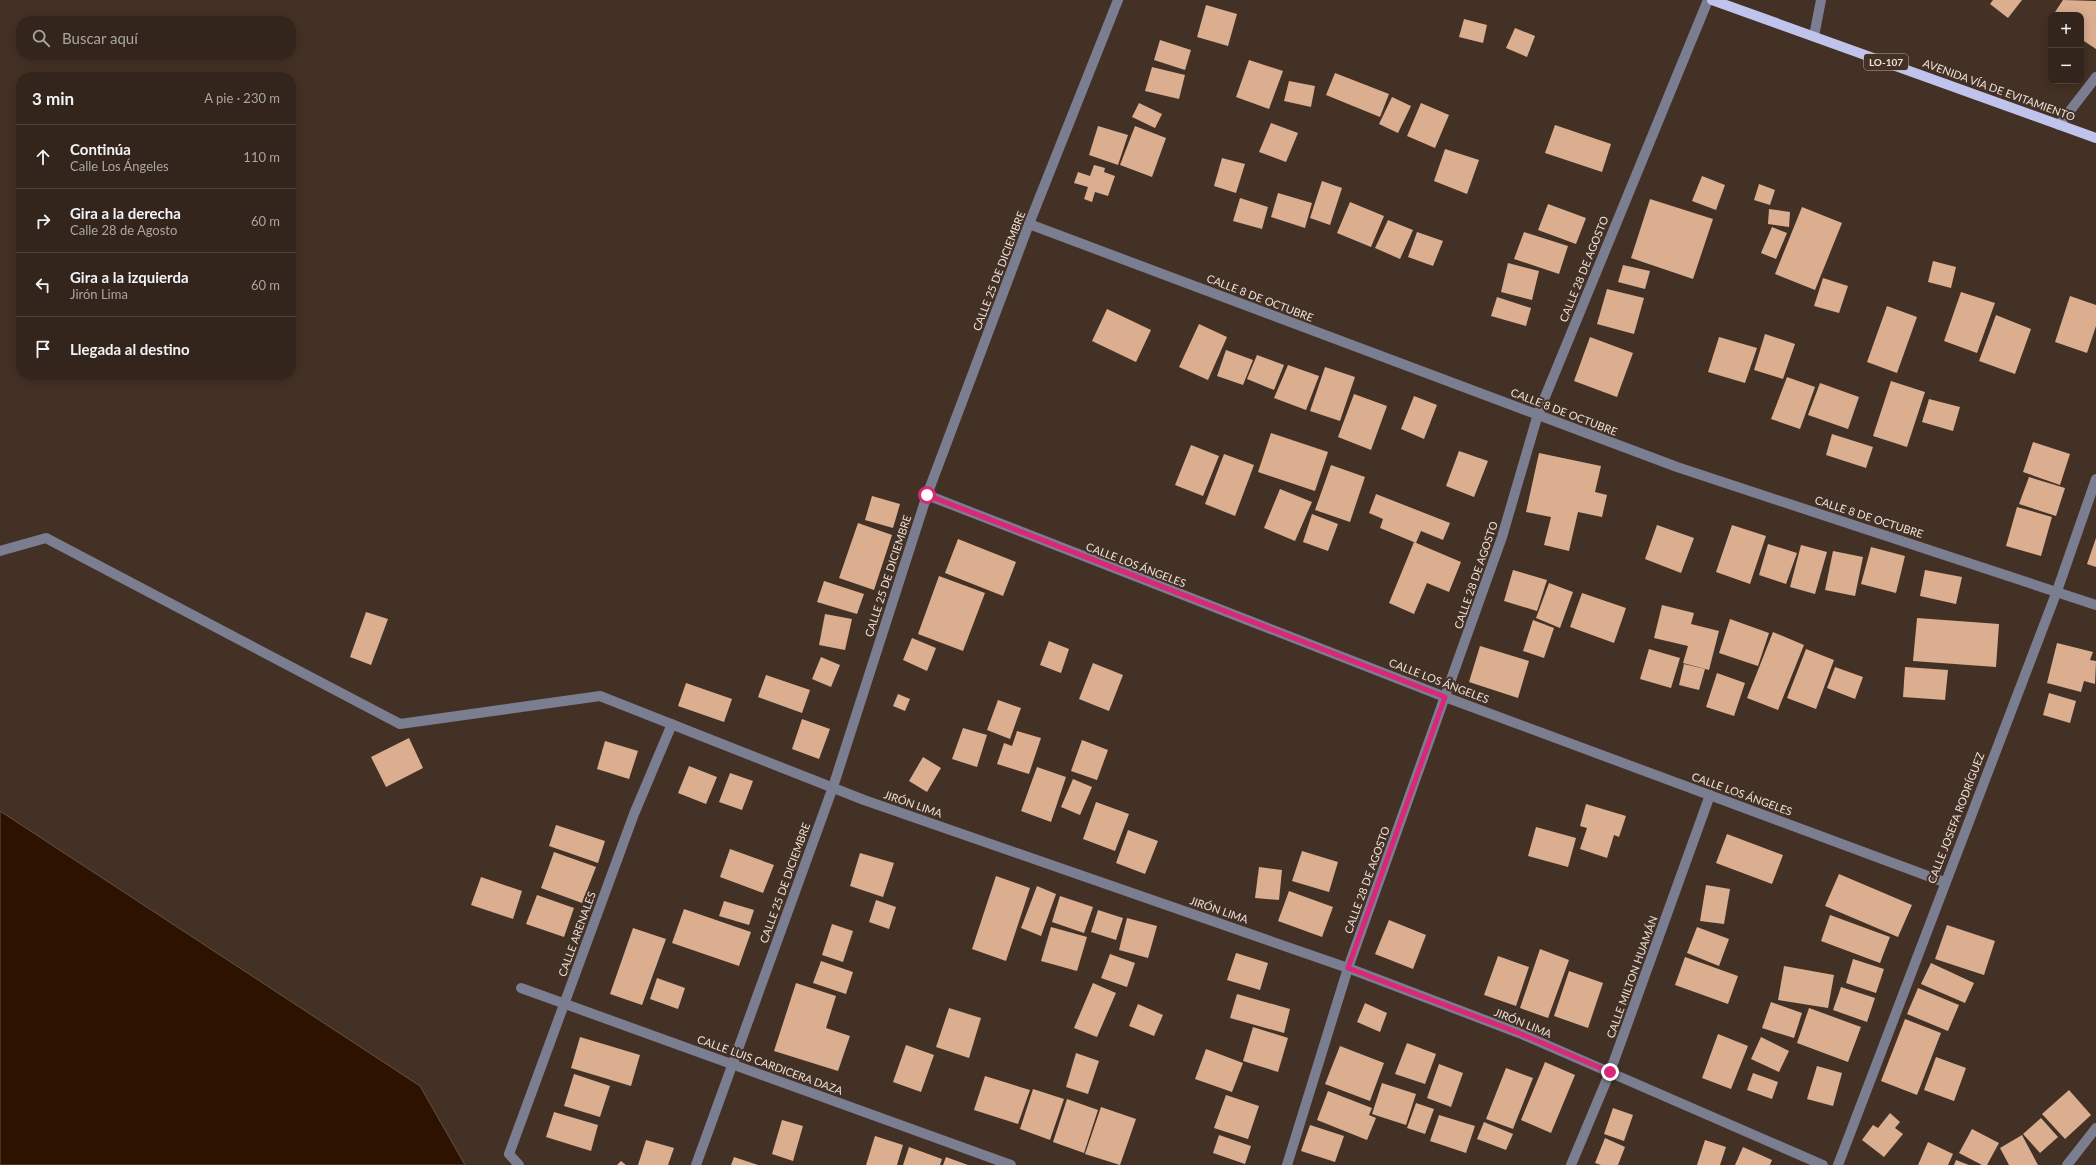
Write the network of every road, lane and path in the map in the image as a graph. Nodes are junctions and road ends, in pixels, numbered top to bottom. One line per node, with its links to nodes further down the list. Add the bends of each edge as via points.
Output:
1 (1118, 0): 9 (street, CALLE 25 DE DICIEMBRE)
2 (1708, 0): 10 (street, CALLE 28 DE AGOSTO)
3 (1712, 0): 5 (main road, AVENIDA VÍA DE EVITAMIENTO / LO-107)
4 (1820, 0): 5 (street)
5 (1814, 36): 7 (main road, AVENIDA VÍA DE EVITAMIENTO / LO-107)
6 (2096, 77): 7 (street)
7 (2059, 125): 8 (main road, AVENIDA VÍA DE EVITAMIENTO / LO-107)
8 (2096, 138)
9 (1029, 224): 10 (street, CALLE 8 DE OCTUBRE); 12 (street, CALLE 25 DE DICIEMBRE)
10 (1538, 414): 14 (street, CALLE 8 DE OCTUBRE, via 1677,467); 16 (street, CALLE 28 DE AGOSTO, via 1502,538)
11 (2096, 479): 14 (street, CALLE JOSEFA RODRÍGUEZ)
12 (927, 495): 16 (street, CALLE LOS ÁNGELES); 18 (street, CALLE 25 DE DICIEMBRE)
13 (0, 551): 17 (street, JIRÓN LIMA, via 46,538 400,724 600,696)
14 (2057, 591): 15 (street, CALLE 8 DE OCTUBRE); 20 (street, CALLE JOSEFA RODRÍGUEZ)
15 (2096, 605)
16 (1445, 697): 19 (street, CALLE LOS ÁNGELES); 21 (street, CALLE 28 DE AGOSTO)
17 (672, 724): 18 (street, JIRÓN LIMA); 23 (street, CALLE ARENALES, via 634,814)
18 (833, 787): 21 (street, JIRÓN LIMA); 24 (street, CALLE 25 DE DICIEMBRE)
19 (1710, 795): 20 (street, CALLE LOS ÁNGELES); 25 (street, CALLE MILTON HUAMÁN)
20 (1944, 882): 33 (street, CALLE JOSEFA RODRÍGUEZ)
21 (1348, 968): 25 (street, JIRÓN LIMA, via 1519,1033); 30 (street, CALLE 28 DE AGOSTO)
22 (521, 988): 23 (street, CALLE LUIS CARDICERA DAZA)
23 (564, 1004): 24 (street, CALLE LUIS CARDICERA DAZA); 27 (street, CALLE ARENALES, via 509,1154)
24 (732, 1064): 28 (street, CALLE 25 DE DICIEMBRE); 29 (street, CALLE LUIS CARDICERA DAZA)
25 (1610, 1072): 31 (street, CALLE MILTON HUAMÁN); 32 (street, JIRÓN LIMA)
26 (2096, 1128): 34 (street)
27 (520, 1165)
28 (696, 1165)
29 (1011, 1165)
30 (1286, 1165)
31 (1571, 1165)
32 (1823, 1165)
33 (1838, 1165)
34 (2067, 1165)

